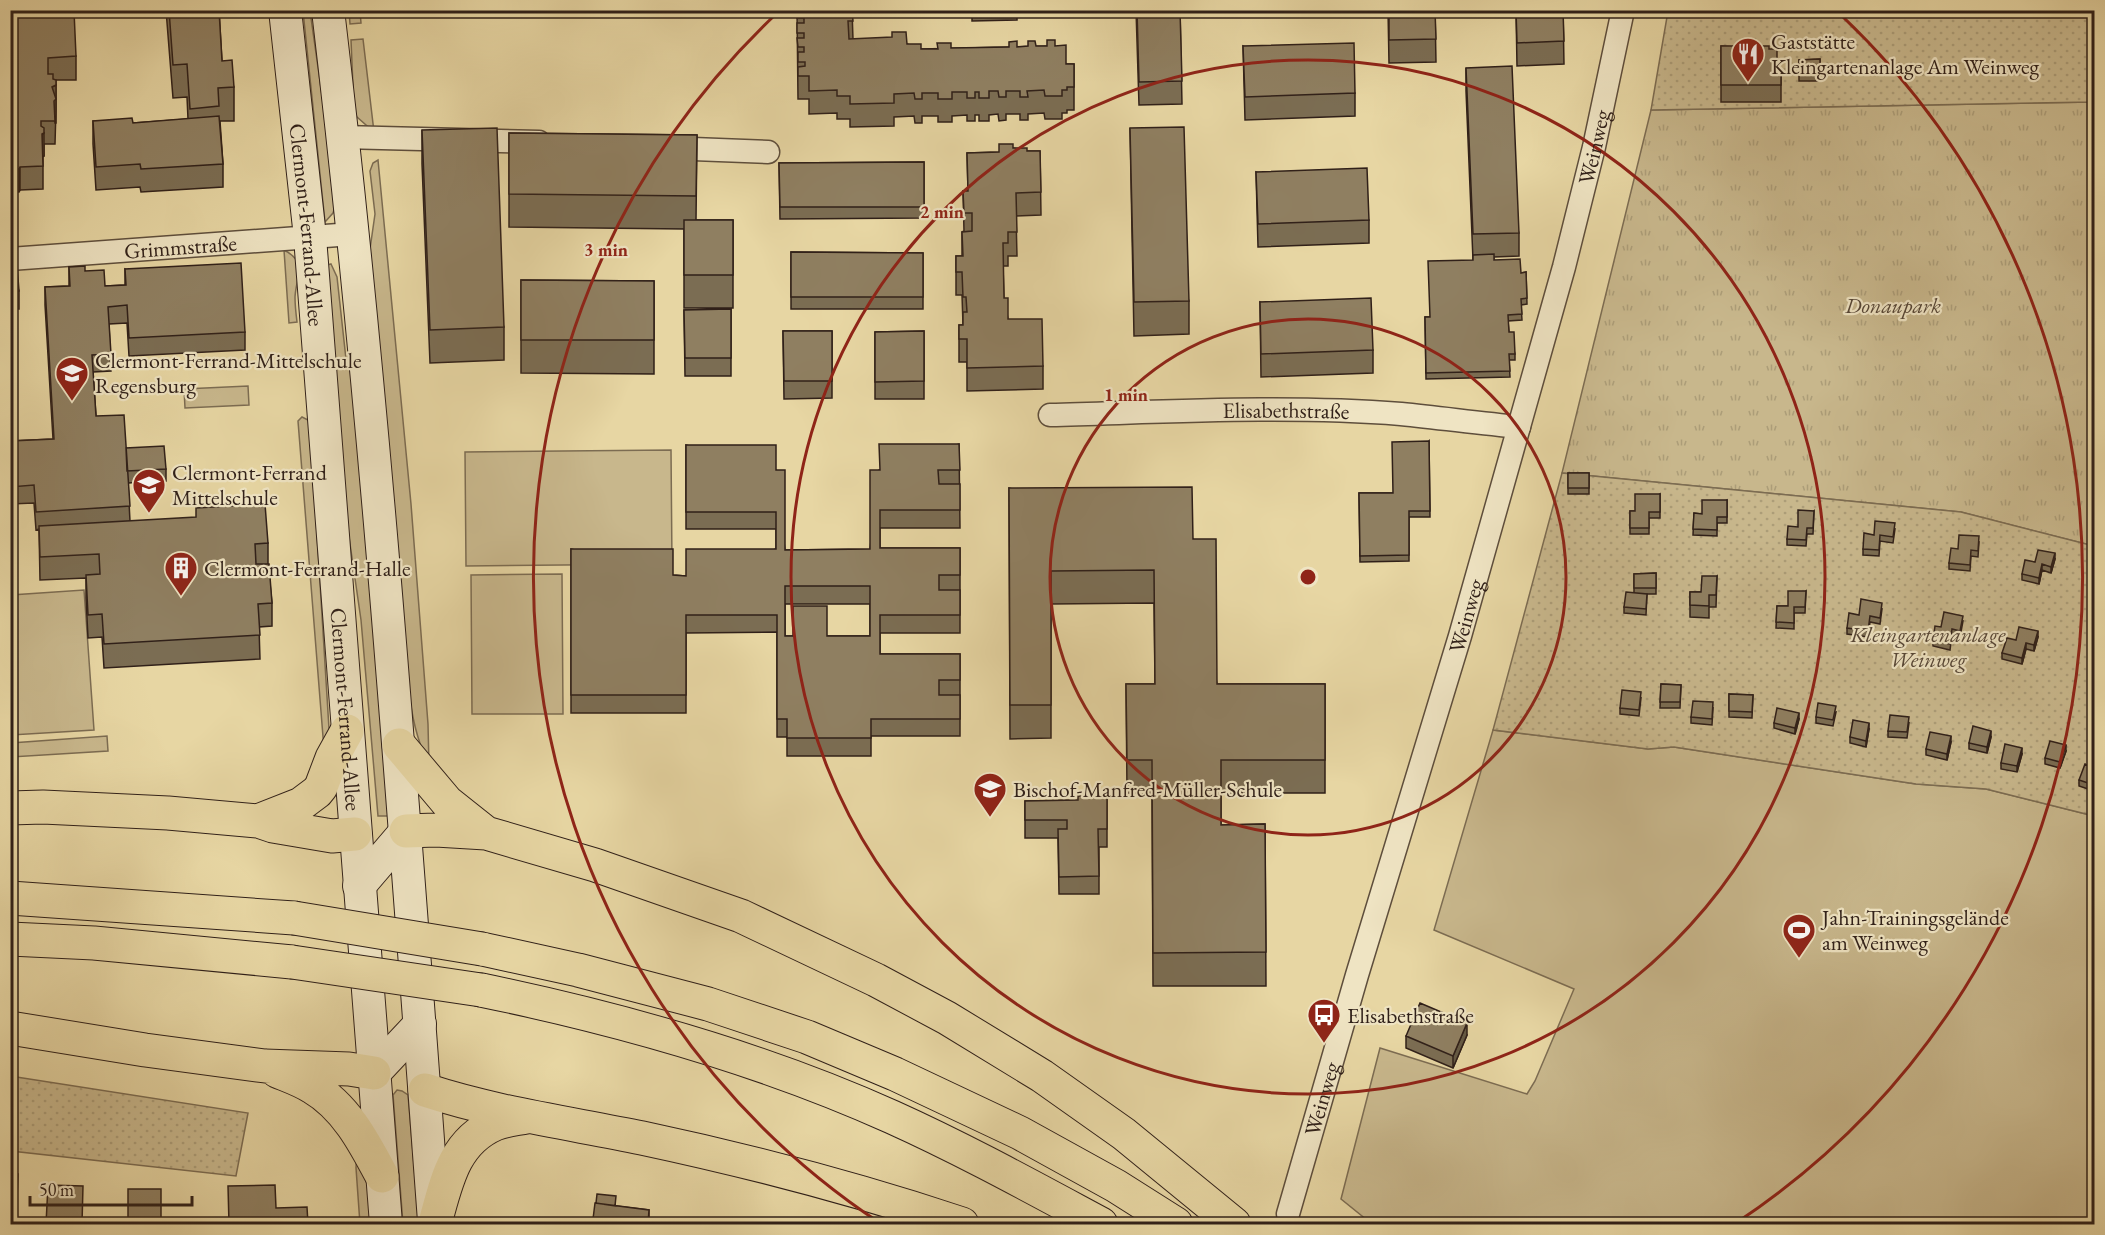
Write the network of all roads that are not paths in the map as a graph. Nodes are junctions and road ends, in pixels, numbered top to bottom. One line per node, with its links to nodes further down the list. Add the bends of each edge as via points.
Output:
1 (285, 10): 9 (street, Clermont-Ferrand-Allee)
2 (328, 10): 4 (street, Clermont-Ferrand-Allee)
3 (1623, 10): 12 (street, Weinweg, via 1594,147)
4 (342, 137): 5 (street, Clermont-Ferrand-Allee); 8 (street, Clermont-Ferrand-Allee)
5 (558, 143)
6 (652, 147): 7 (street)
7 (768, 152)
8 (352, 234): 9 (street, Grimmstraße); 14 (street, Clermont-Ferrand-Allee)
9 (310, 237): 10 (street, Grimmstraße); 13 (street, Clermont-Ferrand-Allee)
10 (10, 259)
11 (1050, 414): 12 (street, Elisabethstraße, via 1328,412 1400,414)
12 (1519, 427): 30 (street, Weinweg)
13 (347, 731): 16 (highway, via 317,792 302,804); 19 (street, Clermont-Ferrand-Allee)
14 (399, 745): 17 (street, Clermont-Ferrand-Allee); 18 (highway, via 447,802)
15 (10, 808): 16 (highway, via 168,813)
16 (258, 821): 19 (highway, via 332,836)
17 (406, 831): 18 (highway); 19 (street, Clermont-Ferrand-Allee); 20 (street); 23 (street, Clermont-Ferrand-Allee)
18 (486, 833): 36 (highway, via 595,865 741,916 876,980 1042,1076 1124,1134)
19 (355, 834): 20 (street, Clermont-Ferrand-Allee)
20 (359, 886): 26 (street, Clermont-Ferrand-Allee)
21 (10, 898): 35 (highway, bridge, via 294,918 482,949 697,1001 807,1037 895,1074 1020,1133)
22 (10, 939): 34 (highway, bridge, via 292,962 481,990 574,1010 800,1079 892,1117)
23 (420, 1024): 26 (street); 27 (street, Clermont-Ferrand-Allee)
24 (10, 1028): 25 (highway)
25 (265, 1066): 26 (highway); 29 (highway, via 312,1087 346,1115)
26 (374, 1073): 27 (street); 29 (street, Clermont-Ferrand-Allee)
27 (425, 1090): 28 (highway); 32 (street, Clermont-Ferrand-Allee)
28 (526, 1117): 32 (highway, via 495,1124 462,1149 447,1178); 33 (highway, via 714,1154)
29 (382, 1176): 31 (street, Clermont-Ferrand-Allee)
30 (1287, 1214)
31 (386, 1224)
32 (435, 1224)
33 (962, 1224)
34 (1101, 1224)
35 (1176, 1224)
36 (1234, 1224)

